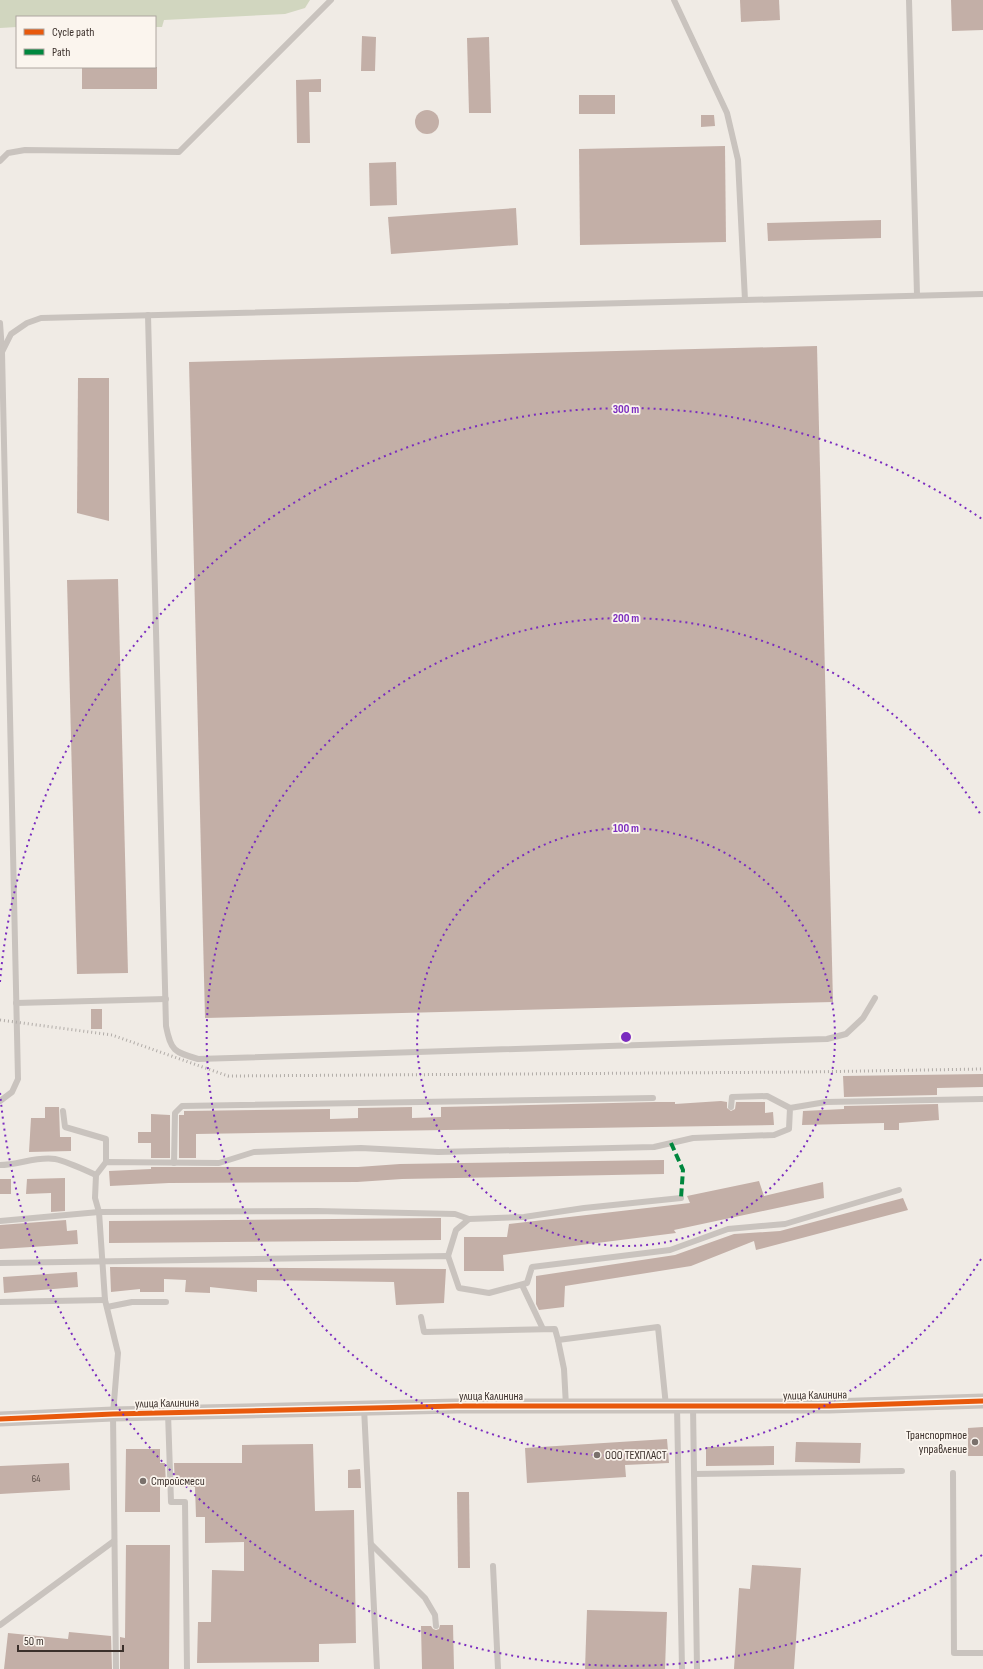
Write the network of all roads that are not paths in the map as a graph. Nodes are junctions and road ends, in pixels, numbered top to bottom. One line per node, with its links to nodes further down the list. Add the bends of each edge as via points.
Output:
1 (331, 0): 4 (lane, via 180,152 25,150 8,153)
2 (674, 0): 7 (lane, via 727,113 738,160)
3 (908, 0): 6 (lane)
4 (0, 161)
5 (983, 294): 6 (lane)
6 (917, 295): 7 (lane)
7 (745, 300): 8 (lane)
8 (148, 315): 10 (lane, via 41,318 27,323 11,334); 14 (lane)
9 (0, 323): 10 (lane)
10 (2, 352): 12 (lane)
11 (0, 589): 12 (lane)
12 (7, 589): 15 (lane)
13 (875, 998): 14 (lane, via 863,1018 846,1034 827,1039 198,1059 180,1054 170,1043 166,1026)
14 (166, 999): 15 (lane)
15 (16, 1003): 18 (lane, via 18,1079 12,1092)
16 (653, 1098): 23 (lane, via 182,1106 175,1113)
17 (983, 1099): 20 (lane, via 826,1102)
18 (0, 1101)
19 (731, 1107): 20 (lane, via 732,1097 767,1096)
20 (790, 1108): 23 (lane, via 789,1129 774,1135 693,1138 654,1147 438,1152 361,1148 254,1152 218,1163)
21 (63, 1112): 22 (lane, via 65,1127 106,1140)
22 (106, 1162): 23 (lane); 25 (lane)
23 (174, 1163)
24 (0, 1165): 25 (lane, via 55,1159)
25 (96, 1175): 28 (lane, via 95,1198)
26 (899, 1190): 34 (lane, via 785,1224 728,1229 670,1250 532,1267 528,1284)
27 (680, 1198): 29 (lane, via 524,1217)
28 (98, 1212): 29 (lane, via 316,1211 455,1214); 30 (lane); 32 (lane)
29 (469, 1219): 31 (lane, via 456,1230)
30 (0, 1221)
31 (448, 1256): 32 (lane); 34 (lane, via 459,1288 489,1293)
32 (102, 1261): 33 (lane); 35 (lane)
33 (0, 1263)
34 (522, 1285): 40 (lane)
35 (105, 1300): 36 (lane); 38 (lane)
36 (0, 1302)
37 (166, 1302): 38 (lane, via 132,1302)
38 (107, 1308): 47 (lane, via 118,1353)
39 (421, 1316): 40 (lane, via 424,1332)
40 (543, 1329): 41 (lane, via 555,1329)
41 (558, 1340): 43 (lane, via 564,1369); 44 (lane, via 658,1327)
42 (983, 1401): 44 (street, улица Калинина, via 829,1406)
43 (566, 1406): 44 (street, улица Калинина); 45 (street, улица Калинина)
44 (679, 1406): 51 (lane); 62 (lane)
45 (364, 1408): 46 (street, улица Калинина); 53 (lane)
46 (168, 1413): 47 (street, улица Калинина); 59 (lane, via 171,1502 185,1502)
47 (113, 1414): 48 (street, улица Калинина); 52 (lane)
48 (0, 1419)
49 (902, 1471): 51 (lane)
50 (953, 1473): 57 (lane, via 954,1653)
51 (694, 1474): 63 (lane)
52 (114, 1541): 55 (lane); 58 (lane)
53 (371, 1544): 56 (lane, via 425,1598 435,1615); 60 (lane)
54 (493, 1566): 61 (lane)
55 (0, 1624)
56 (436, 1626)
57 (983, 1653)
58 (116, 1669)
59 (187, 1669)
60 (377, 1669)
61 (498, 1669)
62 (682, 1669)
63 (697, 1669)

